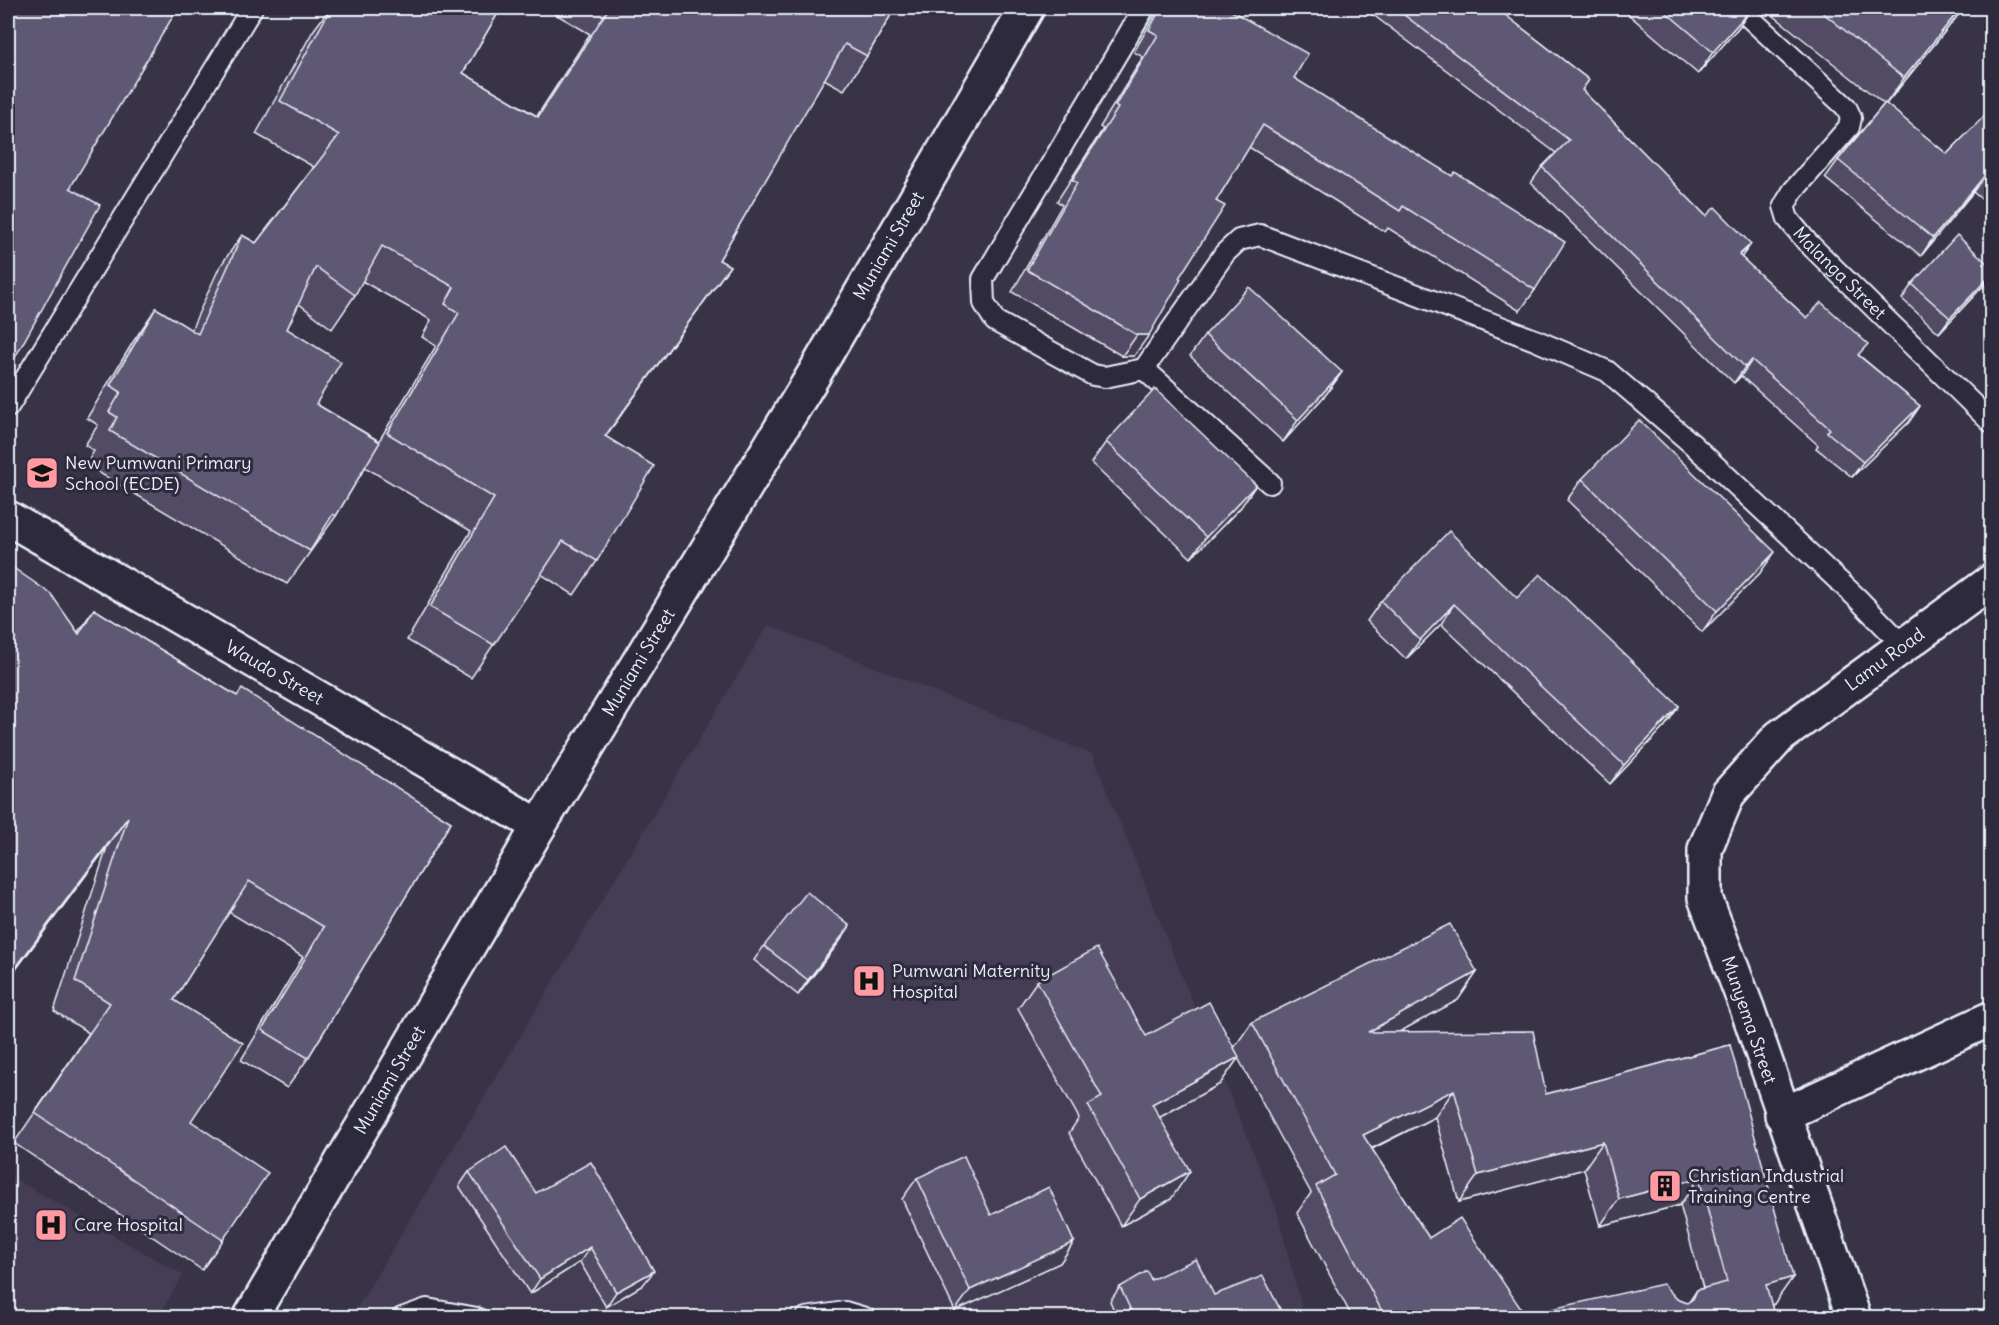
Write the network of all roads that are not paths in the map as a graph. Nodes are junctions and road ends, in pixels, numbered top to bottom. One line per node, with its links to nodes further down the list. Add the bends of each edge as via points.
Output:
1 (252, 8): 6 (lane)
2 (1027, 8): 13 (street, Muniami Street, via 813,376)
3 (1144, 8): 5 (lane, via 983,279 984,303 995,321 1005,327 1093,375 1106,377)
4 (1739, 8): 7 (lane, Malanga Street, via 1846,107 1851,118 1849,128 1784,206 1788,219)
5 (1144, 369): 8 (lane); 11 (lane, via 1225,253 1239,240 1260,235 1607,371 1691,443)
6 (8, 407)
7 (1992, 423)
8 (1270, 483)
9 (8, 518): 13 (street, Waudo Street)
10 (1992, 581): 11 (street, Lamu Road)
11 (1903, 645): 12 (street, Lamu Road)
12 (1779, 737): 15 (street, Munyema Street, via 1728,794 1705,849 1705,898)
13 (539, 826): 16 (street, Muniami Street)
14 (1992, 1018): 15 (street)
15 (1782, 1115): 21 (street, Munyema Street)
16 (250, 1317)
17 (402, 1317): 18 (lane, via 427,1309)
18 (477, 1317)
19 (806, 1317): 20 (lane, via 845,1312)
20 (865, 1317)
21 (1854, 1317)

